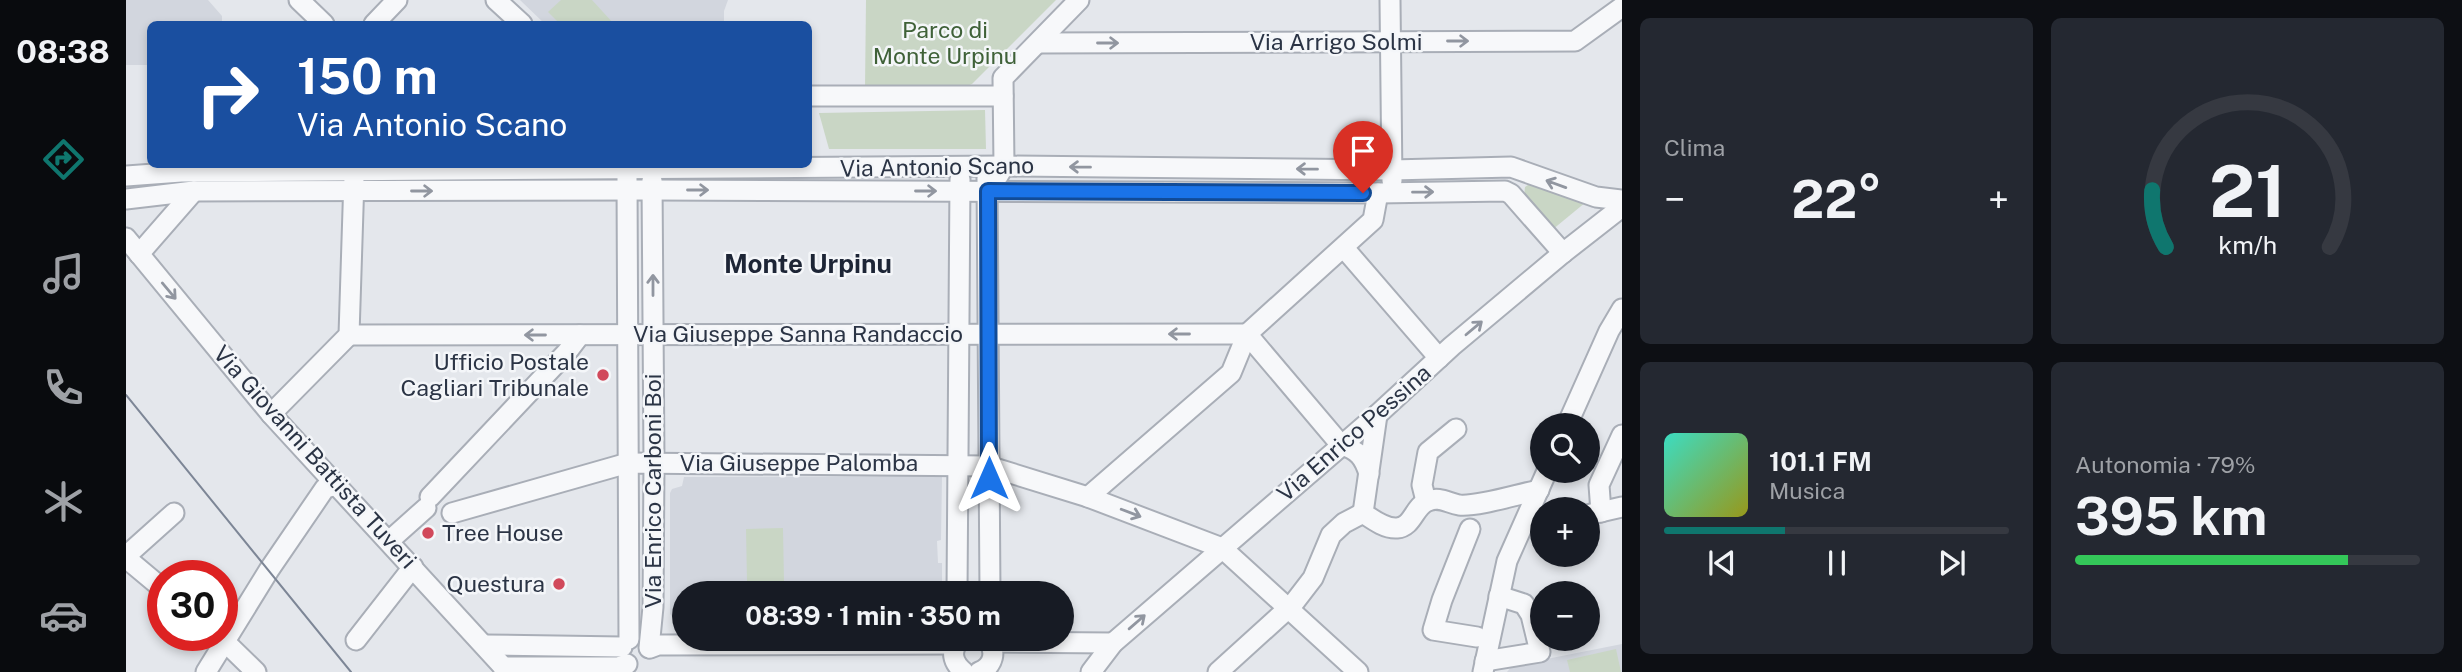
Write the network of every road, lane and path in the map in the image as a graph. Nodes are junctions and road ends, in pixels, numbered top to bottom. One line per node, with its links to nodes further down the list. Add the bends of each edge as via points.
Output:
1 (299, 0): 7 (street)
2 (397, 0): 8 (street)
3 (496, 0): 9 (street)
4 (1079, 0): 11 (street)
5 (1390, 0): 10 (street)
6 (1622, 7): 10 (street, Via Arrigo Solmi, one-way to 6, via 1574,41)
7 (321, 21)
8 (377, 21)
9 (519, 21)
10 (1391, 42): 11 (street, Via Arrigo Solmi, one-way to 10); 21 (street)
11 (1039, 43): 13 (street, via 1003,78)
12 (812, 96): 13 (street)
13 (1003, 96): 14 (street)
14 (996, 166): 15 (street, Via Antonio Scano); 21 (street, Via Antonio Scano, one-way to 14); 29 (street)
15 (960, 167): 19 (street, Via Antonio Scano); 28 (street)
16 (574, 168): 24 (street, Via Antonio Scano)
17 (620, 168): 20 (street, Via Antonio Scano)
18 (800, 168): 20 (street, Via Antonio Scano)
19 (812, 168)
20 (639, 169): 25 (street, Via Enrico Carboni Boi, via 626,180); 26 (street, Via Enrico Carboni Boi, via 649,173)
21 (1392, 170): 22 (street, Via Antonio Scano, via 1510,167); 30 (street)
22 (1520, 171): 31 (street); 33 (street, Via Antonio Scano, one-way to 22, via 1596,197)
23 (126, 176): 24 (street, Via Antonio Scano, via 181,172)
24 (354, 176): 25 (street, Via Antonio Scano, one-way to 25); 27 (street, Via Antonio Scano); 41 (street)
25 (626, 190): 26 (street, Via Antonio Scano); 43 (street, Via Enrico Carboni Boi)
26 (653, 190): 28 (street, Via Antonio Scano, one-way to 28); 44 (street, Via Enrico Carboni Boi, one-way to 26)
27 (194, 191): 32 (street, Via Antonio Scano); 34 (street)
28 (960, 191): 29 (street, Via Antonio Scano); 38 (street)
29 (988, 191): 30 (street, Via Antonio Scano); 39 (street)
30 (1385, 193): 31 (street, Via Antonio Scano, one-way to 31); 35 (street, via 1373,220)
31 (1511, 194): 36 (street)
32 (126, 199)
33 (1622, 200): 36 (street, Via Enrico Pessina, via 1618,210)
34 (131, 246): 47 (street, Via Giovanni Battista Tuveri, one-way to 47)
35 (1344, 248): 40 (street); 45 (street)
36 (1563, 253): 45 (street, Via Enrico Pessina, one-way to 36)
37 (1622, 309): 46 (street)
38 (959, 334): 39 (street, Via Giuseppe Sanna Randaccio); 44 (street, Via Giuseppe Sanna Randaccio); 54 (street)
39 (988, 334): 40 (street, Via Giuseppe Sanna Randaccio, one-way to 39); 55 (street)
40 (1247, 334): 51 (street); 60 (street, via 1231,373)
41 (349, 335): 42 (street, Via Giuseppe Sanna Randaccio, one-way to 41); 47 (street)
42 (580, 335): 43 (street, Via Giuseppe Sanna Randaccio); 71 (street)
43 (627, 335): 44 (street, Via Giuseppe Sanna Randaccio); 53 (street, Via Enrico Carboni Boi)
44 (654, 335): 52 (street, Via Enrico Carboni Boi)
45 (1439, 358): 48 (street, Via Enrico Pessina)
46 (1572, 413)
47 (271, 414): 58 (street, Via Giovanni Battista Tuveri)
48 (1377, 415): 51 (street, Via Enrico Pessina); 56 (street)
49 (1456, 429): 63 (street, via 1428,452 1422,485)
50 (1622, 435): 62 (street)
51 (1341, 445): 56 (street, via 1359,452); 72 (street, Via Enrico Pessina)
52 (654, 462): 53 (street, Via Giuseppe Palomba); 54 (street, Via Giuseppe Palomba); 87 (street, Via Enrico Carboni Boi)
53 (628, 463): 67 (street, Via Giuseppe Palomba); 92 (street, Via Enrico Carboni Boi)
54 (957, 464): 55 (street, Via Giuseppe Palomba); 76 (street)
55 (988, 466): 60 (street, Via Giuseppe Palomba); 77 (street)
56 (1370, 474): 68 (street)
57 (1542, 483): 59 (street)
58 (337, 485): 71 (street, Via Giovanni Battista Tuveri); 80 (street, via 325,488)
59 (1539, 490): 61 (street); 63 (street, via 1473,504)
60 (1088, 497): 72 (street, Via Giuseppe Palomba, one-way to 72)
61 (1538, 497)
62 (1596, 497)
63 (1426, 501): 68 (street, via 1405,526 1394,529)
64 (1622, 507): 65 (street)
65 (1600, 512)
66 (174, 513): 73 (street)
67 (452, 513)
68 (1363, 513): 79 (street, via 1331,535 1313,578)
69 (1530, 528): 78 (street, via 1507,561)
70 (1470, 529): 81 (street, via 1433,630)
71 (389, 541): 74 (street, Via Giovanni Battista Tuveri)
72 (1222, 548): 79 (street); 84 (street, Via Enrico Pessina, one-way to 72)
73 (126, 557): 75 (street)
74 (413, 567): 82 (street); 85 (street, Via Giovanni Battista Tuveri)
75 (147, 575)
76 (957, 581)
77 (990, 581)
78 (1499, 596): 93 (street); 93 (street, via 1524,604 1539,652)
79 (1287, 609): 100 (street); 101 (street)
80 (238, 614)
81 (1477, 637)
82 (356, 640)
83 (1074, 642): 84 (street)
84 (1113, 643): 99 (street, Via Enrico Pessina)
85 (485, 645): 92 (street); 94 (street, Via Giovanni Battista Tuveri)
86 (672, 645): 87 (street)
87 (649, 648): 92 (street, via 646,662 639,666)
88 (215, 651): 95 (street)
89 (234, 651): 96 (street)
90 (955, 651): 97 (street, via 954,659)
91 (991, 651): 98 (street, via 990,666)
92 (628, 657): 94 (street, via 618,667)
93 (1484, 667)
94 (505, 670)
95 (206, 672)
96 (256, 672)
97 (964, 672)
98 (979, 672)
99 (1091, 672)
100 (1218, 672)
101 (1357, 672)

